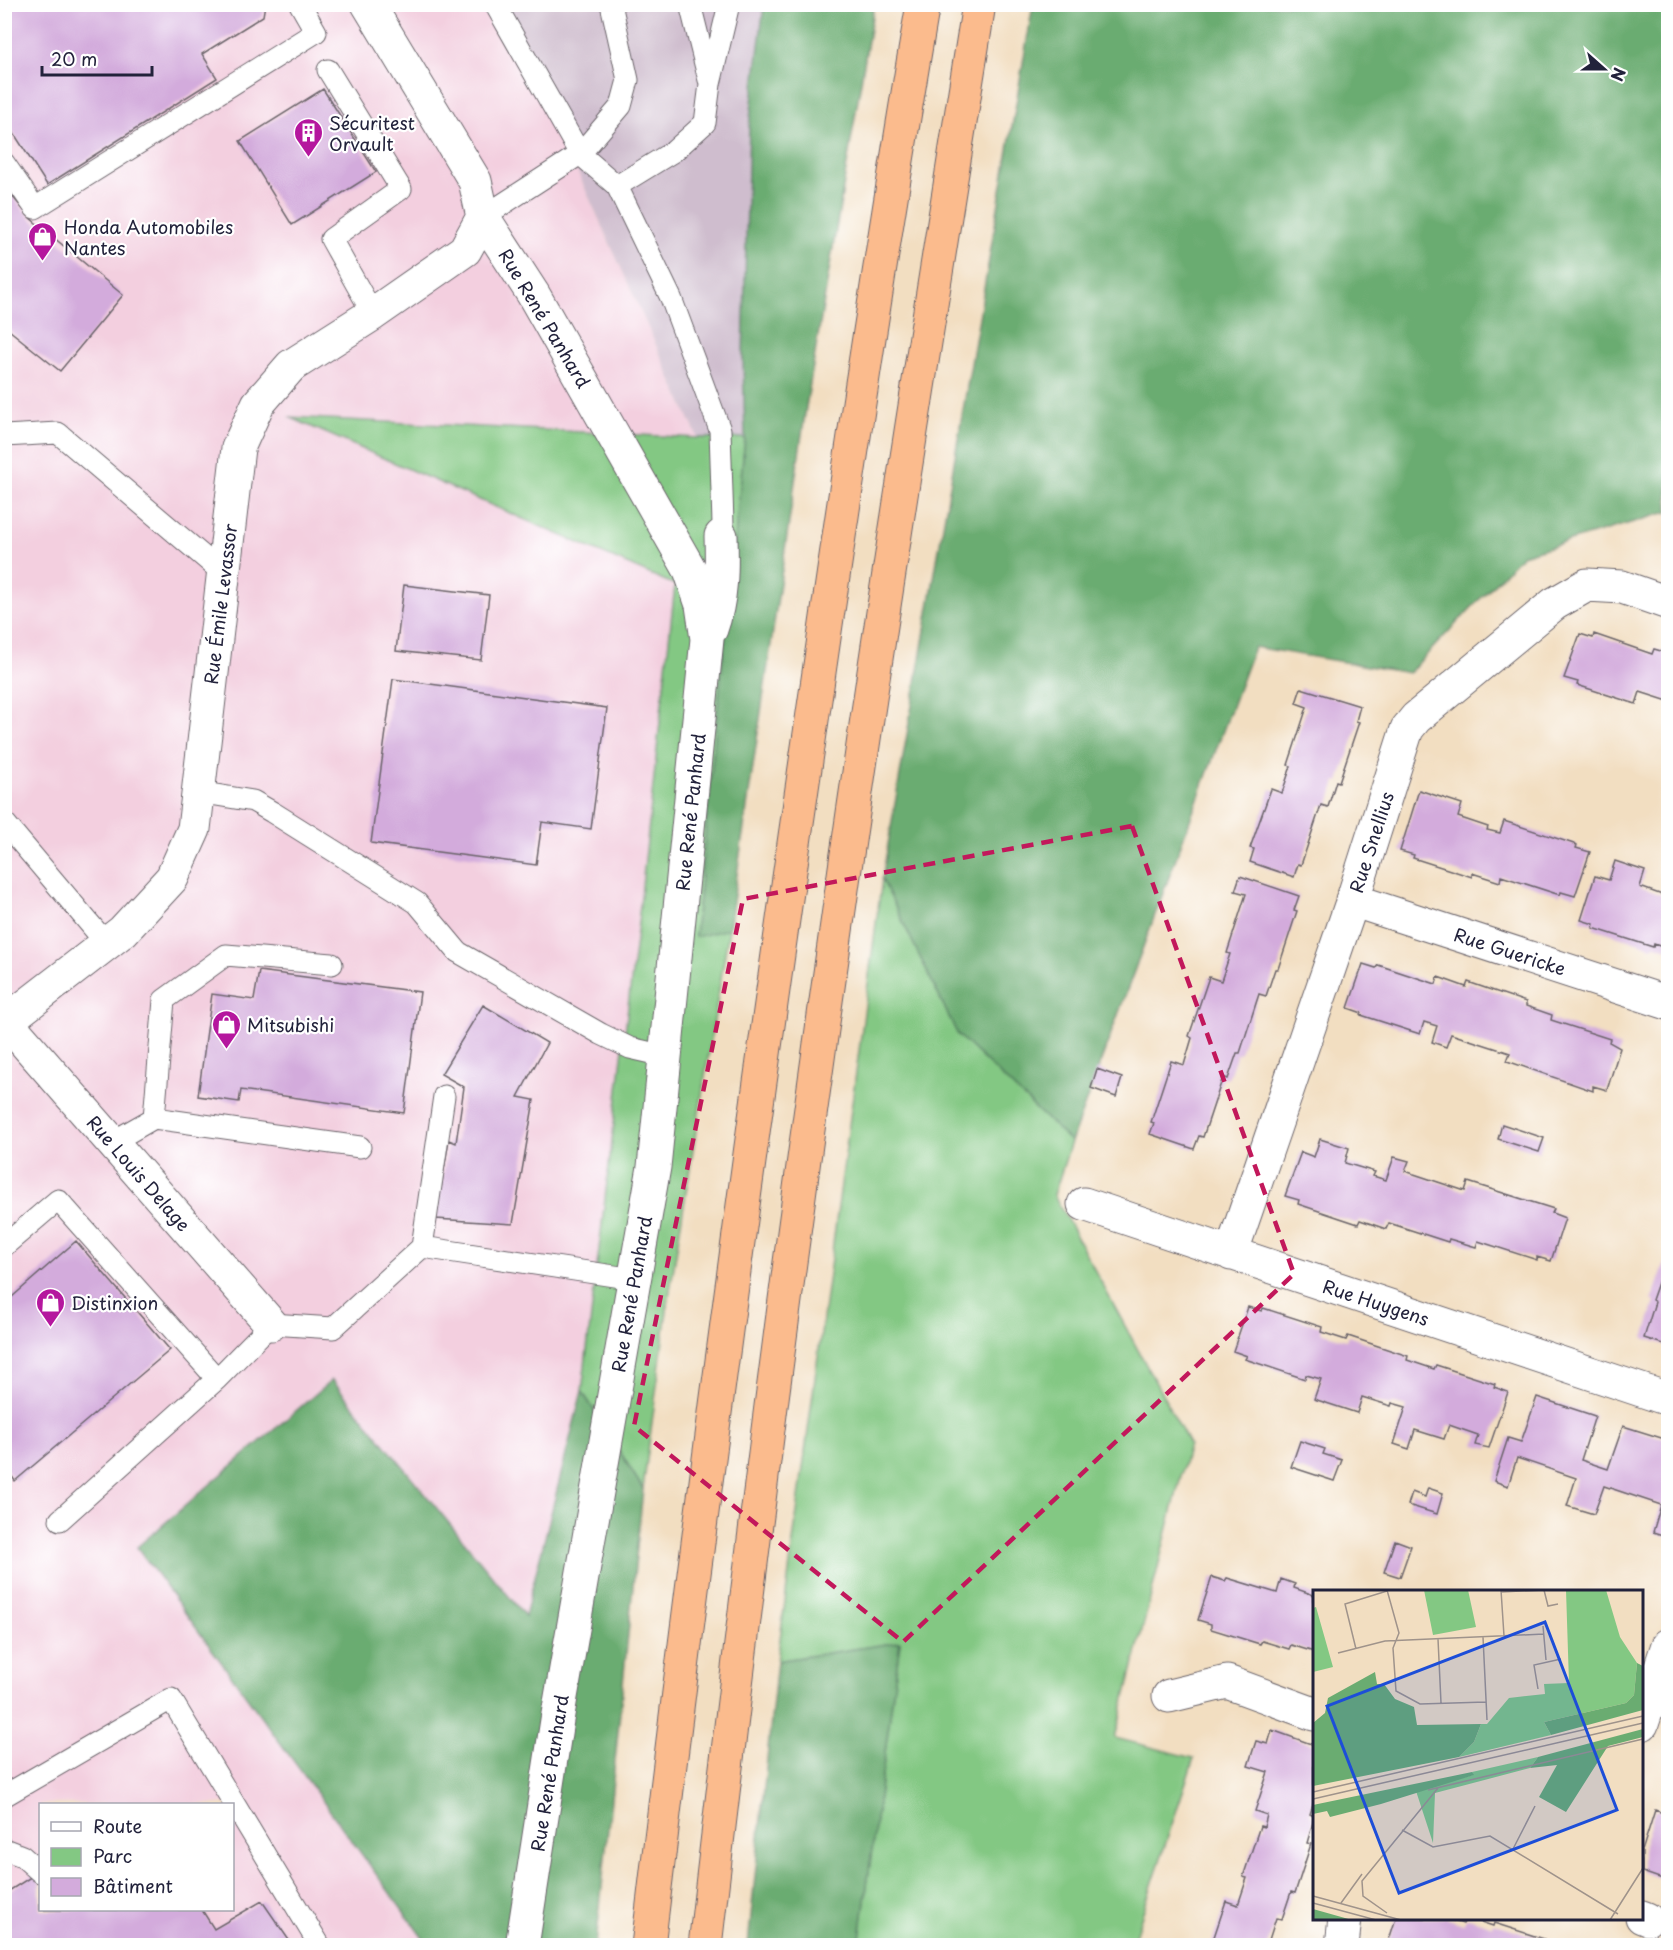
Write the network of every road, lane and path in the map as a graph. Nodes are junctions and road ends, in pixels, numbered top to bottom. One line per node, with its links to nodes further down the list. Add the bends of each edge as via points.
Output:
1 (300, 4): 12 (lane, via 316,32 35,208)
2 (368, 4): 14 (street, Rue René Panhard, via 475,181)
3 (495, 4): 11 (lane)
4 (611, 4): 11 (lane, via 628,80 621,106)
5 (690, 4): 10 (lane)
6 (729, 4): 10 (lane)
7 (923, 4): 54 (highway, via 782,923 677,1698)
8 (979, 4): 55 (highway, via 832,957 738,1661)
9 (328, 70): 15 (lane, via 401,189 331,239)
10 (710, 84): 13 (lane, via 705,123 674,151)
11 (580, 154): 13 (lane); 14 (lane)
12 (4, 163)
13 (617, 186): 17 (lane, via 671,298 720,430)
14 (483, 217): 15 (street, Rue Émile Levassor, via 465,250); 20 (street, Rue René Panhard, via 533,294 690,570 702,605)
15 (373, 314): 18 (street, Rue Émile Levassor, via 291,366 258,404 238,448)
16 (4, 436): 18 (lane, via 58,433)
17 (721, 536): 20 (street, Rue René Panhard, via 722,572 716,615)
18 (224, 574): 21 (street, Rue Émile Levassor)
19 (1668, 603): 23 (street, Rue Snellius, via 1622,587 1587,585 1554,604 1416,718 1407,729)
20 (707, 639): 28 (street, Rue René Panhard)
21 (198, 792): 24 (street, Rue Émile Levassor, via 194,829 172,878); 28 (lane, via 253,801 417,903 458,952 602,1034 630,1048)
22 (4, 822): 24 (lane)
23 (1352, 900): 26 (street, Rue Guericke); 36 (street, Rue Snellius)
24 (106, 944): 27 (street, Rue Émile Levassor)
25 (332, 964): 30 (lane, via 226,955 164,1000)
26 (1668, 1003)
27 (5, 1022): 31 (street, Rue Louis Delage)
28 (665, 1056): 37 (street, Rue René Panhard, via 654,1167)
29 (444, 1096): 35 (lane)
30 (154, 1118): 31 (lane); 32 (lane)
31 (112, 1142): 38 (street, Rue Louis Delage)
32 (360, 1147)
33 (1084, 1204): 36 (street, Rue Huygens)
34 (4, 1246): 39 (lane, via 58,1200)
35 (422, 1246): 37 (lane); 38 (lane, via 333,1328)
36 (1231, 1254): 40 (street, Rue Huygens)
37 (634, 1279): 53 (street, Rue René Panhard)
38 (272, 1324): 39 (lane)
39 (217, 1379): 41 (lane)
40 (1668, 1399)
41 (60, 1520)
42 (1668, 1645): 45 (street)
43 (1169, 1696): 44 (street, via 1227,1682)
44 (1313, 1714)
45 (1643, 1718)
46 (4, 1796): 47 (lane, via 171,1699)
47 (234, 1803)
48 (234, 1803): 52 (lane)
49 (4, 1849): 50 (lane, via 22,1856)
50 (39, 1871)
51 (1346, 1920): 56 (street)
52 (320, 1946)
53 (522, 1946)
54 (648, 1946)
55 (705, 1946)
56 (1342, 1946)

